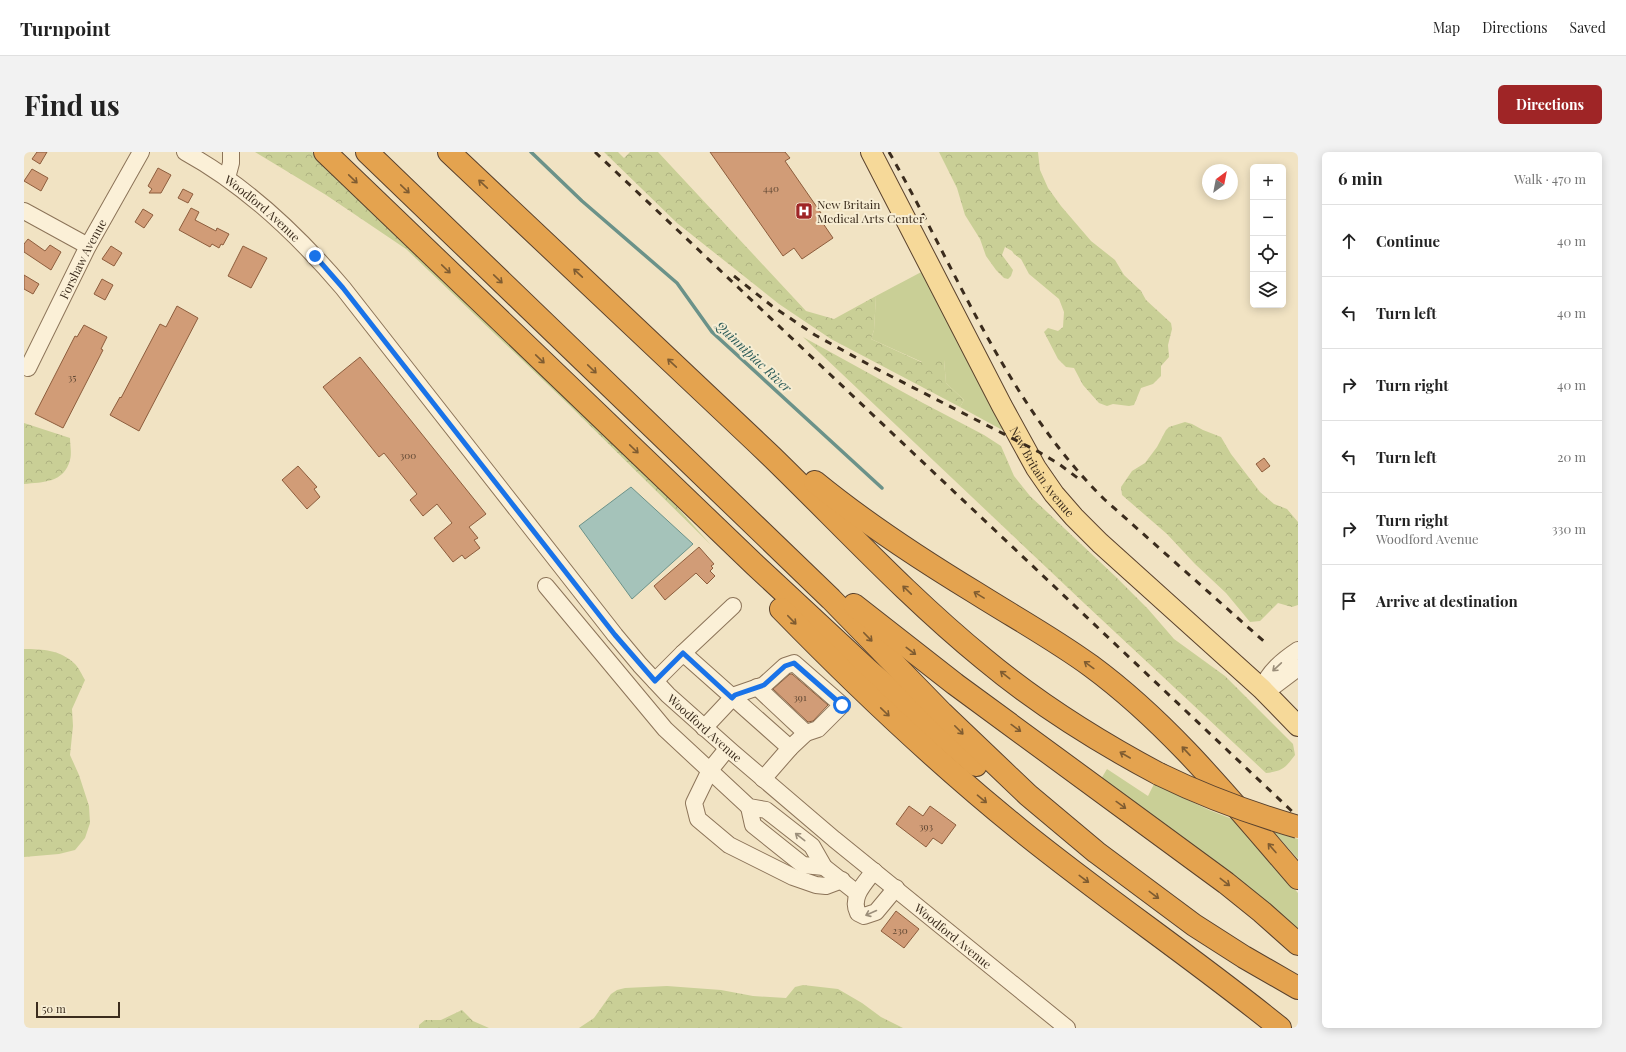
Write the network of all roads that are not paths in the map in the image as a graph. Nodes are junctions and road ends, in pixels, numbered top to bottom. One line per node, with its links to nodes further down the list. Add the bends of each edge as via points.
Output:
1 (141, 152): 10 (street, Forshaw Avenue)
2 (185, 152): 8 (street)
3 (231, 152): 8 (street, Woodford Avenue)
4 (324, 152): 14 (highway, one-way to 14)
5 (367, 152): 13 (highway, one-way to 13)
6 (449, 152): 12 (highway, one-way to 6)
7 (871, 152): 22 (main road, New Britain Avenue, via 1002,406 1036,468 1054,494 1100,543)
8 (227, 178): 20 (street, Woodford Avenue, via 255,199 315,256 348,294 615,635)
9 (24, 211): 10 (street)
10 (88, 246): 11 (street, Forshaw Avenue)
11 (28, 368)
12 (700, 389): 31 (highway, one-way to 12, bridge, via 1207,796 1159,774 1102,742 1042,703 970,647 907,590); 33 (highway, one-way to 12, via 1194,759 1125,693 1062,646 938,570 865,521 731,411)
13 (690, 463): 35 (highway, one-way to 35, via 835,604 972,743 1061,822); 38 (highway, one-way to 38, via 731,495 901,643 1226,883)
14 (673, 487): 35 (highway, via 858,661 985,773 1068,840); 41 (highway, one-way to 41, via 786,614 934,758 1046,850)
15 (546, 586): 29 (street, via 665,729)
16 (733, 606): 18 (street)
17 (1298, 650): 22 (street, one-way to 22, via 1274,669)
18 (683, 653): 20 (street); 23 (street)
19 (1298, 668): 22 (street, via 1274,686)
20 (655, 681): 25 (street, Woodford Avenue)
21 (757, 687): 23 (street); 26 (street); 26 (street, via 764,685 785,666 794,663 842,705 818,729)
22 (1262, 689): 24 (main road, New Britain Avenue)
23 (732, 698): 25 (street); 27 (street)
24 (1298, 726)
25 (704, 728): 28 (street, Woodford Avenue)
26 (806, 733): 27 (street)
27 (790, 748): 30 (street)
28 (727, 749): 29 (street); 30 (street, Woodford Avenue)
29 (710, 770): 34 (street, via 749,807 766,810 812,846 824,867); 34 (street, via 694,803 698,819 728,845 793,877 816,885 826,886)
30 (763, 779): 32 (street, Woodford Avenue)
31 (1298, 827)
32 (874, 871): 36 (street, Woodford Avenue); 37 (street)
33 (1298, 878)
34 (842, 880): 37 (street)
35 (1136, 882): 39 (highway, one-way to 39, via 1212,937)
36 (896, 888): 37 (street, one-way to 37, via 876,912 864,916 855,908); 40 (street, Woodford Avenue)
37 (858, 893)
38 (1298, 944)
39 (1298, 988)
40 (1067, 1028)
41 (1280, 1028)

